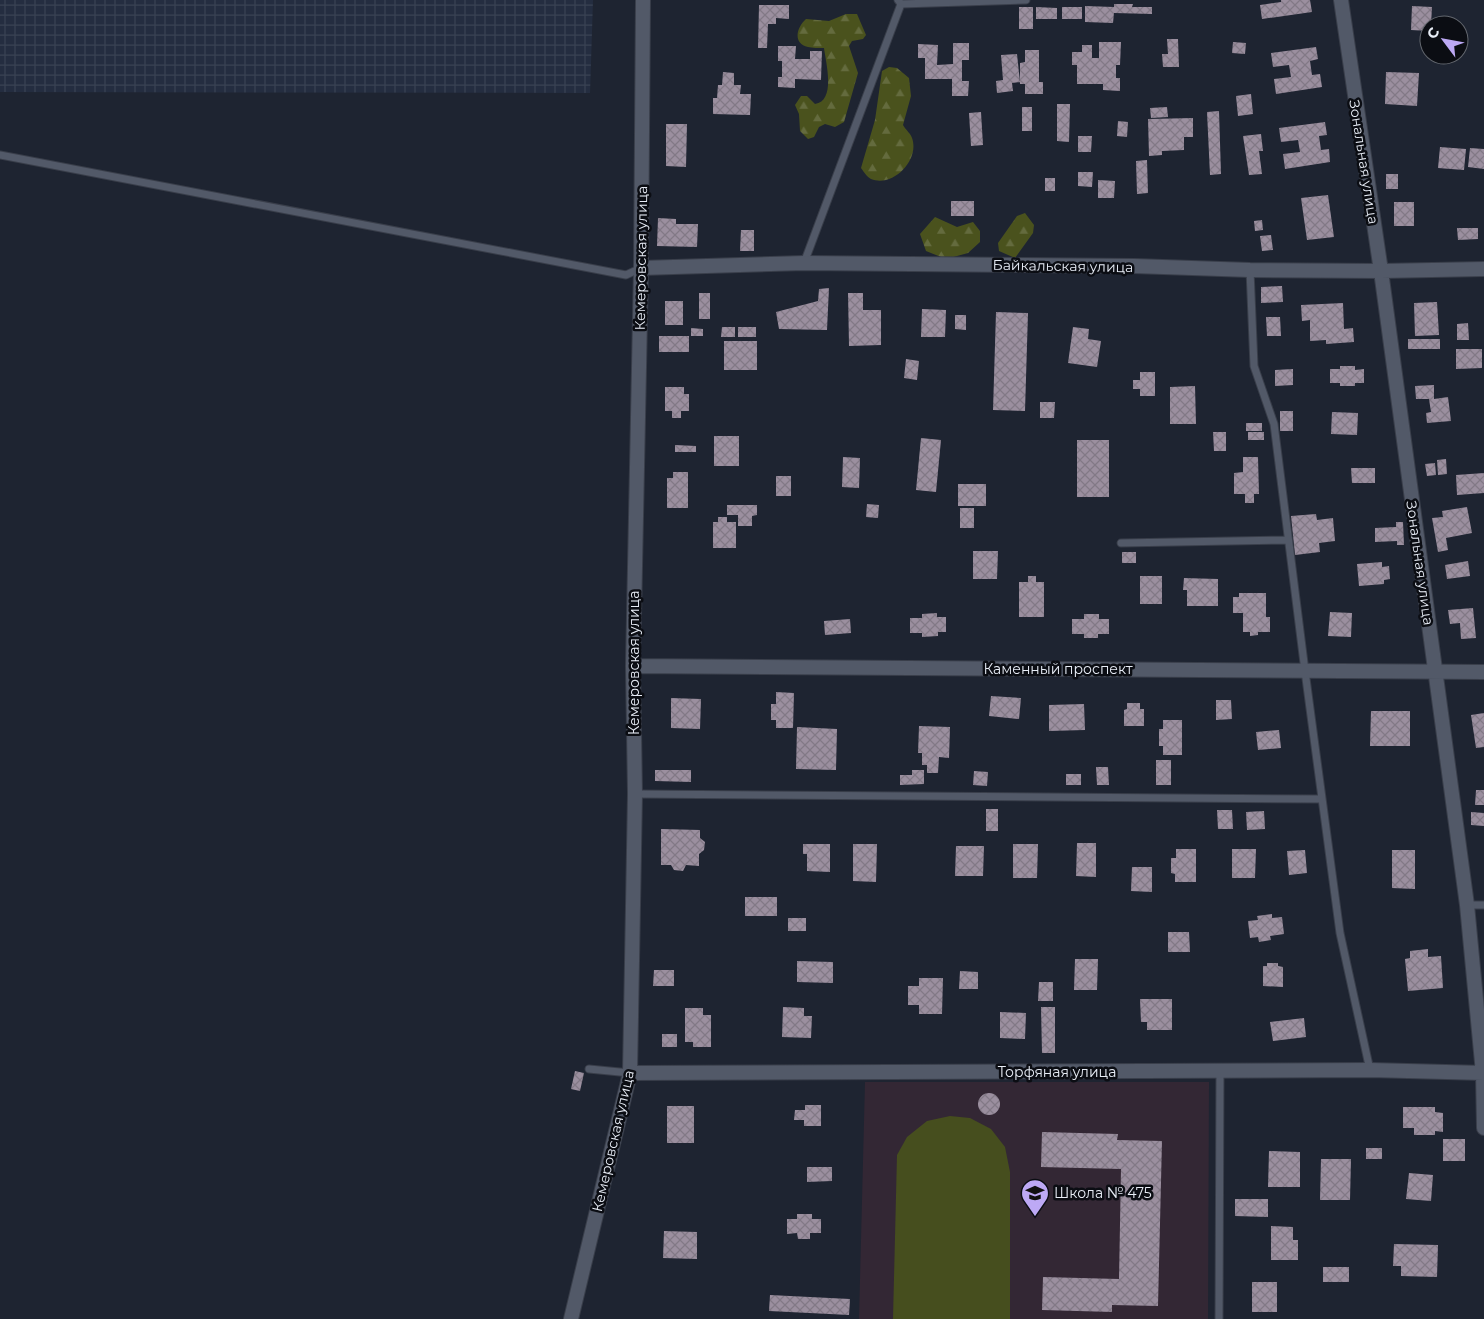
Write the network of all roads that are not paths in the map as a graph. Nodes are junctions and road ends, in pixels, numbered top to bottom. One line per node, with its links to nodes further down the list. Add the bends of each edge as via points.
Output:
1 (643, 0): 7 (street, Кемеровская улица)
2 (1026, 0): 4 (lane)
3 (1340, 0): 10 (street, Зональная улица)
4 (899, 2): 6 (lane)
5 (0, 155): 7 (lane, via 626,275)
6 (804, 263): 7 (street, Байкальская улица); 9 (street, Байкальская улица)
7 (641, 268): 13 (street, Кемеровская улица)
8 (1484, 269): 10 (street, Байкальская улица)
9 (1250, 270): 10 (street, Байкальская улица); 11 (lane, via 1254,366 1274,424)
10 (1381, 271): 15 (street, Зональная улица)
11 (1288, 540): 12 (lane); 14 (lane)
12 (1122, 543)
13 (633, 666): 14 (street, Каменный проспект); 17 (street, Кемеровская улица)
14 (1304, 672): 15 (street, Каменный проспект); 18 (lane)
15 (1434, 672): 16 (street, Каменный проспект); 19 (street, Зональная улица)
16 (1484, 672)
17 (635, 794): 18 (lane); 24 (street, Кемеровская улица)
18 (1321, 799): 22 (lane, via 1340,933)
19 (1466, 905): 20 (lane); 25 (street, Зональная улица)
20 (1484, 905)
21 (589, 1069): 24 (lane)
22 (1370, 1070): 23 (street, Торфяная улица); 25 (street, Торфяная улица)
23 (1220, 1071): 24 (street, Торфяная улица); 28 (lane)
24 (630, 1073): 27 (street, Кемеровская улица)
25 (1484, 1073): 26 (street, Зональная улица)
26 (1484, 1128)
27 (571, 1319)
28 (1219, 1319)

